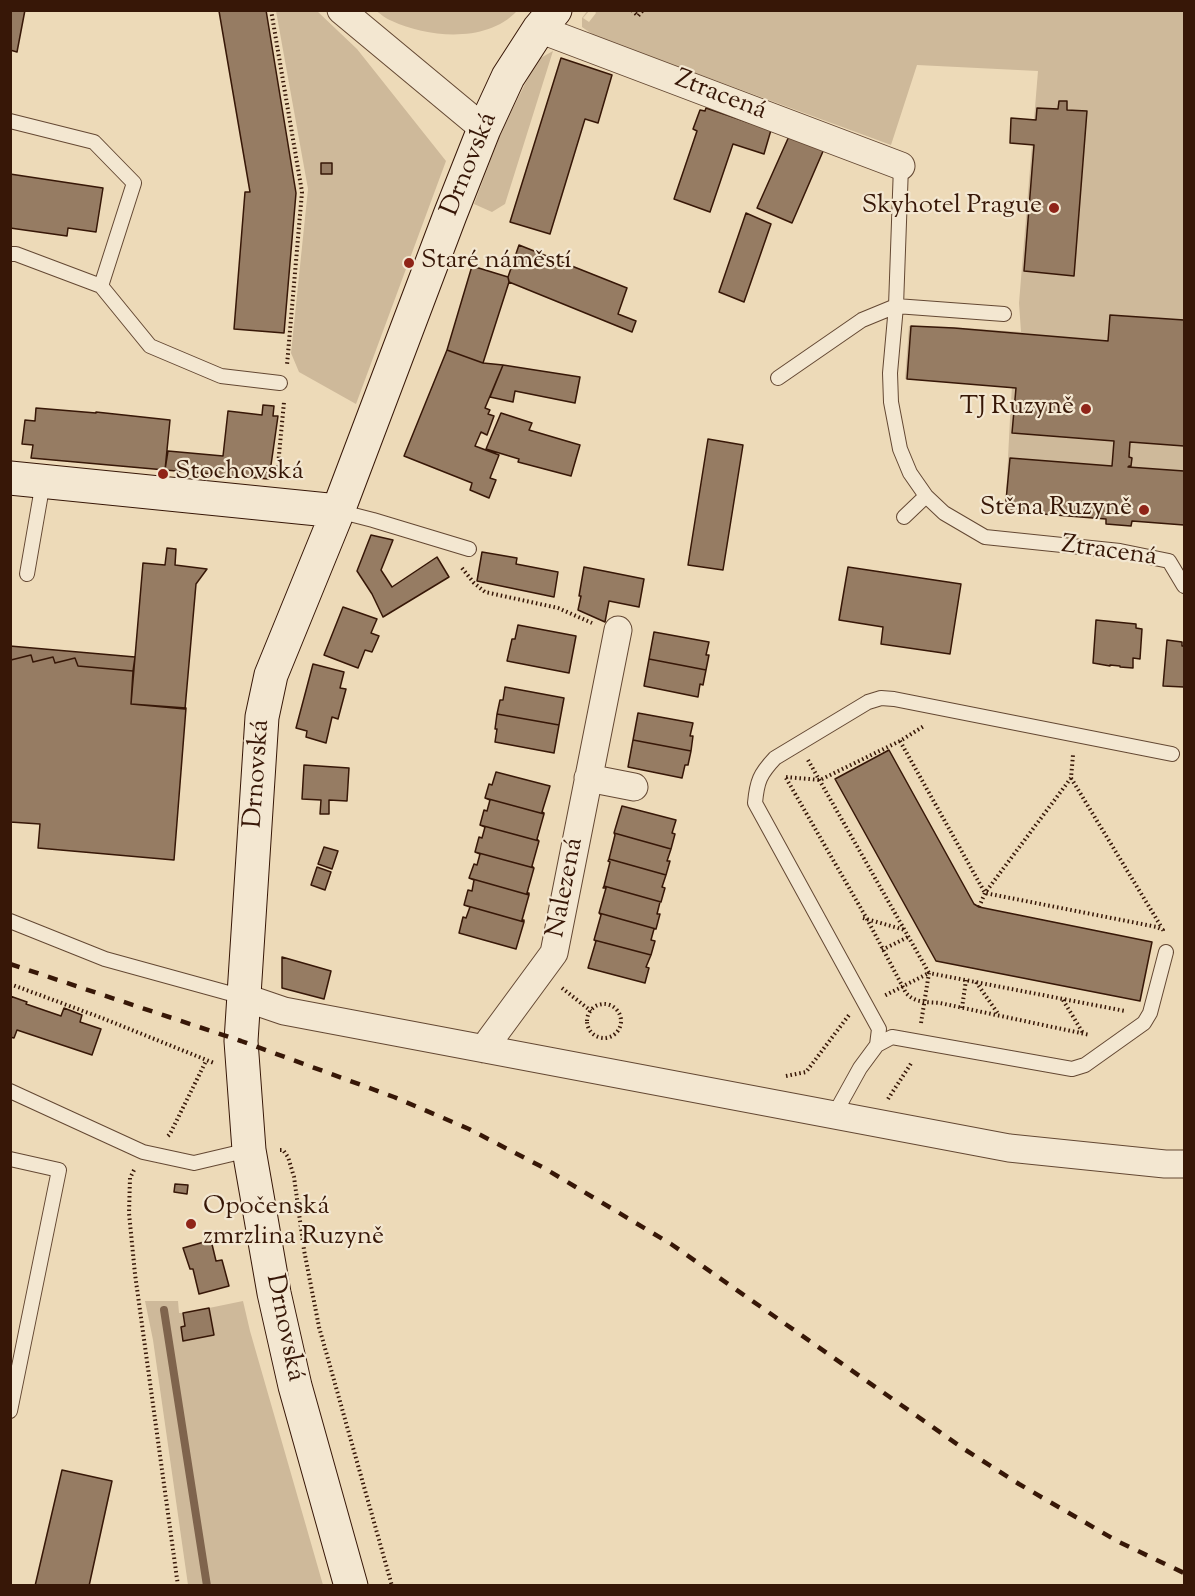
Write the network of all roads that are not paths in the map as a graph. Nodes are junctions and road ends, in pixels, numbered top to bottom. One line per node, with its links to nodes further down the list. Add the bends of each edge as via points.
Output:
1 (342, 10): 4 (street)
2 (547, 20): 4 (main road, Drnovská, via 508,77); 5 (street, Ztracená)
3 (10, 121): 7 (lane, via 94,142 134,183)
4 (484, 129): 15 (main road, Drnovská)
5 (901, 166): 8 (lane)
6 (10, 254): 7 (lane)
7 (101, 286): 11 (lane, via 150,346 221,376)
8 (896, 306): 9 (lane); 10 (lane, via 862,320); 14 (lane, via 891,402 900,449 910,474)
9 (1004, 314)
10 (778, 378)
11 (284, 384)
12 (10, 478): 13 (main road)
13 (43, 482): 15 (main road); 18 (lane)
14 (926, 495): 16 (lane); 19 (lane, Ztracená, via 944,513 985,537 1120,551 1169,561)
15 (338, 511): 17 (lane); 26 (main road, Drnovská, via 265,697)
16 (904, 517)
17 (470, 549)
18 (27, 574)
19 (1184, 586)
20 (617, 633): 22 (street, Nalezená)
21 (1172, 754): 27 (lane, via 881,698 776,758 763,770 756,785 755,803 879,1029)
22 (588, 778): 23 (street); 28 (street, Nalezená, via 554,953)
23 (634, 787)
24 (10, 921): 26 (lane, via 105,959)
25 (1166, 952): 27 (lane, via 1144,1023 1085,1065 1072,1069 892,1037)
26 (243, 997): 28 (street, via 284,1011); 31 (main road, Drnovská, via 241,1041)
27 (877, 1045): 30 (lane)
28 (485, 1049): 30 (street)
29 (10, 1091): 31 (lane, via 143,1152 194,1163)
30 (834, 1115): 33 (street, via 1009,1148)
31 (249, 1150): 35 (main road, Drnovská, via 295,1386)
32 (10, 1159): 34 (lane, via 59,1170)
33 (1185, 1164)
34 (10, 1411)
35 (351, 1586)

